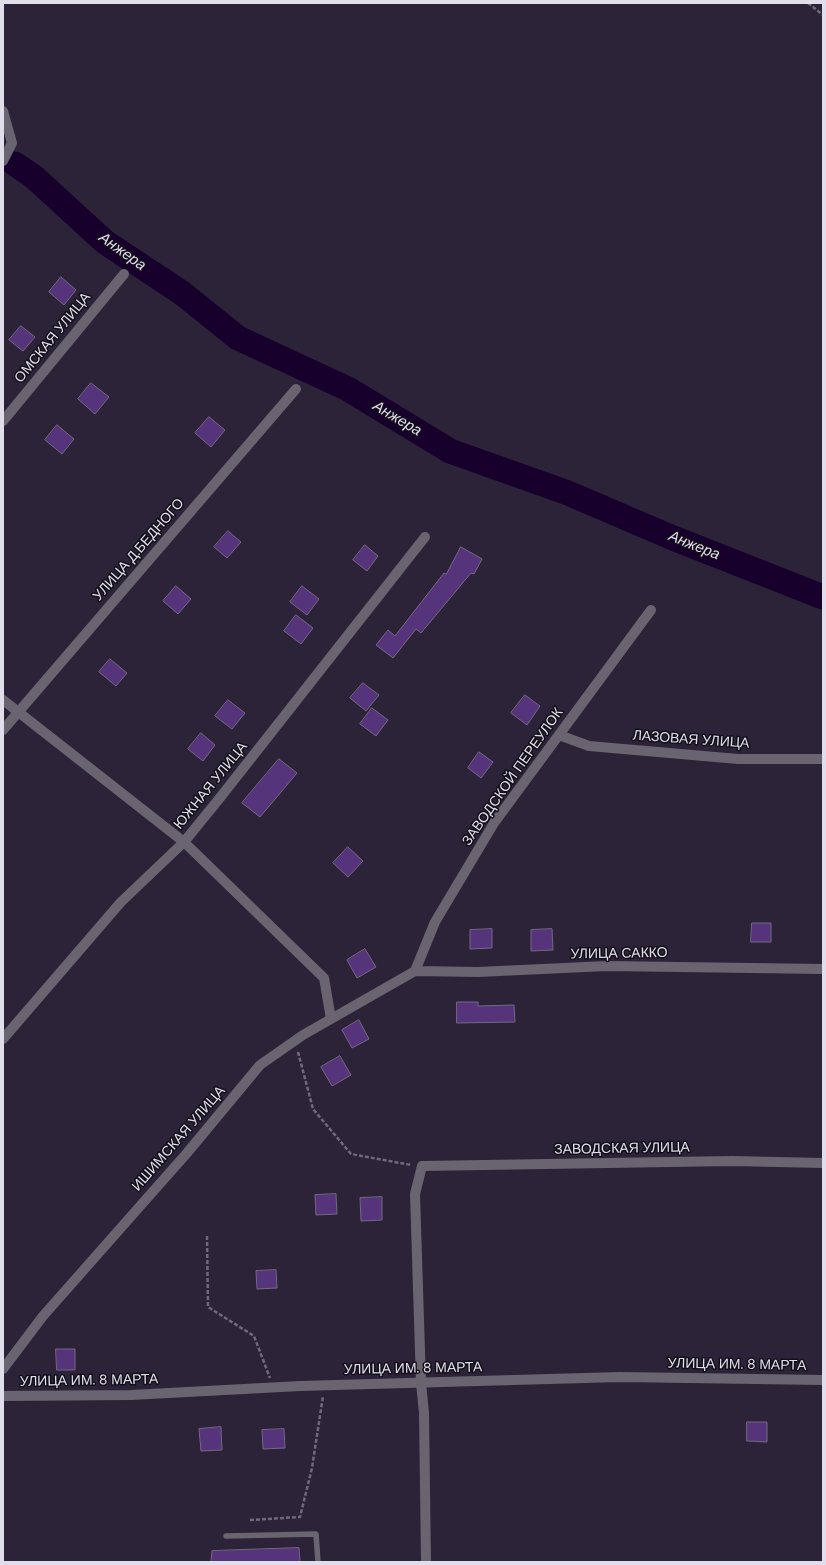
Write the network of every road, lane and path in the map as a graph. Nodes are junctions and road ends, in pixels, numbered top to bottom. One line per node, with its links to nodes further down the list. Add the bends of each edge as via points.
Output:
1 (808, 3): 2 (path)
2 (823, 15)
3 (3, 111): 4 (street, via 12,143)
4 (3, 161)
5 (124, 274): 7 (street, ОМСКАЯ УЛИЦА)
6 (296, 389): 11 (street, УЛИЦА Д.БЕДНОГО)
7 (3, 421)
8 (425, 536): 15 (street, ЮЖНАЯ УЛИЦА)
9 (651, 610): 13 (street, ЗАВОДСКОЙ ПЕРЕУЛОК)
10 (3, 700): 11 (street)
11 (18, 713): 12 (street, УЛИЦА Д.БЕДНОГО); 15 (street)
12 (3, 730)
13 (559, 734): 14 (street, ЛАЗОВАЯ УЛИЦА, via 588,746 738,759); 17 (street, ЗАВОДСКОЙ ПЕРЕУЛОК, via 490,830 434,922)
14 (823, 759)
15 (184, 842): 18 (street, via 324,978); 20 (street, ЮЖНАЯ УЛИЦА, via 121,902)
16 (823, 969): 17 (street, УЛИЦА САККО, via 607,966 478,972)
17 (415, 971): 18 (street, ИШИМСКАЯ УЛИЦА)
18 (331, 1019): 19 (street, ИШИМСКАЯ УЛИЦА)
19 (303, 1035): 22 (path, via 296,1046 313,1108 351,1154); 24 (street, ИШИМСКАЯ УЛИЦА, via 260,1066 43,1316)
20 (3, 1039)
21 (823, 1163): 22 (street, ЗАВОДСКАЯ УЛИЦА, via 732,1161)
22 (422, 1166): 26 (street, via 415,1194)
23 (207, 1236): 28 (path, via 208,1307 254,1336)
24 (3, 1369)
25 (823, 1380): 26 (street, УЛИЦА ИМ. 8 МАРТА, via 620,1377)
26 (421, 1383): 27 (street, УЛИЦА ИМ. 8 МАРТА); 33 (street, via 424,1413)
27 (325, 1385): 28 (street, УЛИЦА ИМ. 8 МАРТА); 30 (path, via 312,1468 300,1517)
28 (274, 1387): 29 (street, УЛИЦА ИМ. 8 МАРТА, via 130,1395)
29 (3, 1396)
30 (250, 1520)
31 (226, 1536): 32 (lane, via 316,1534)
32 (318, 1562)
33 (426, 1562)

